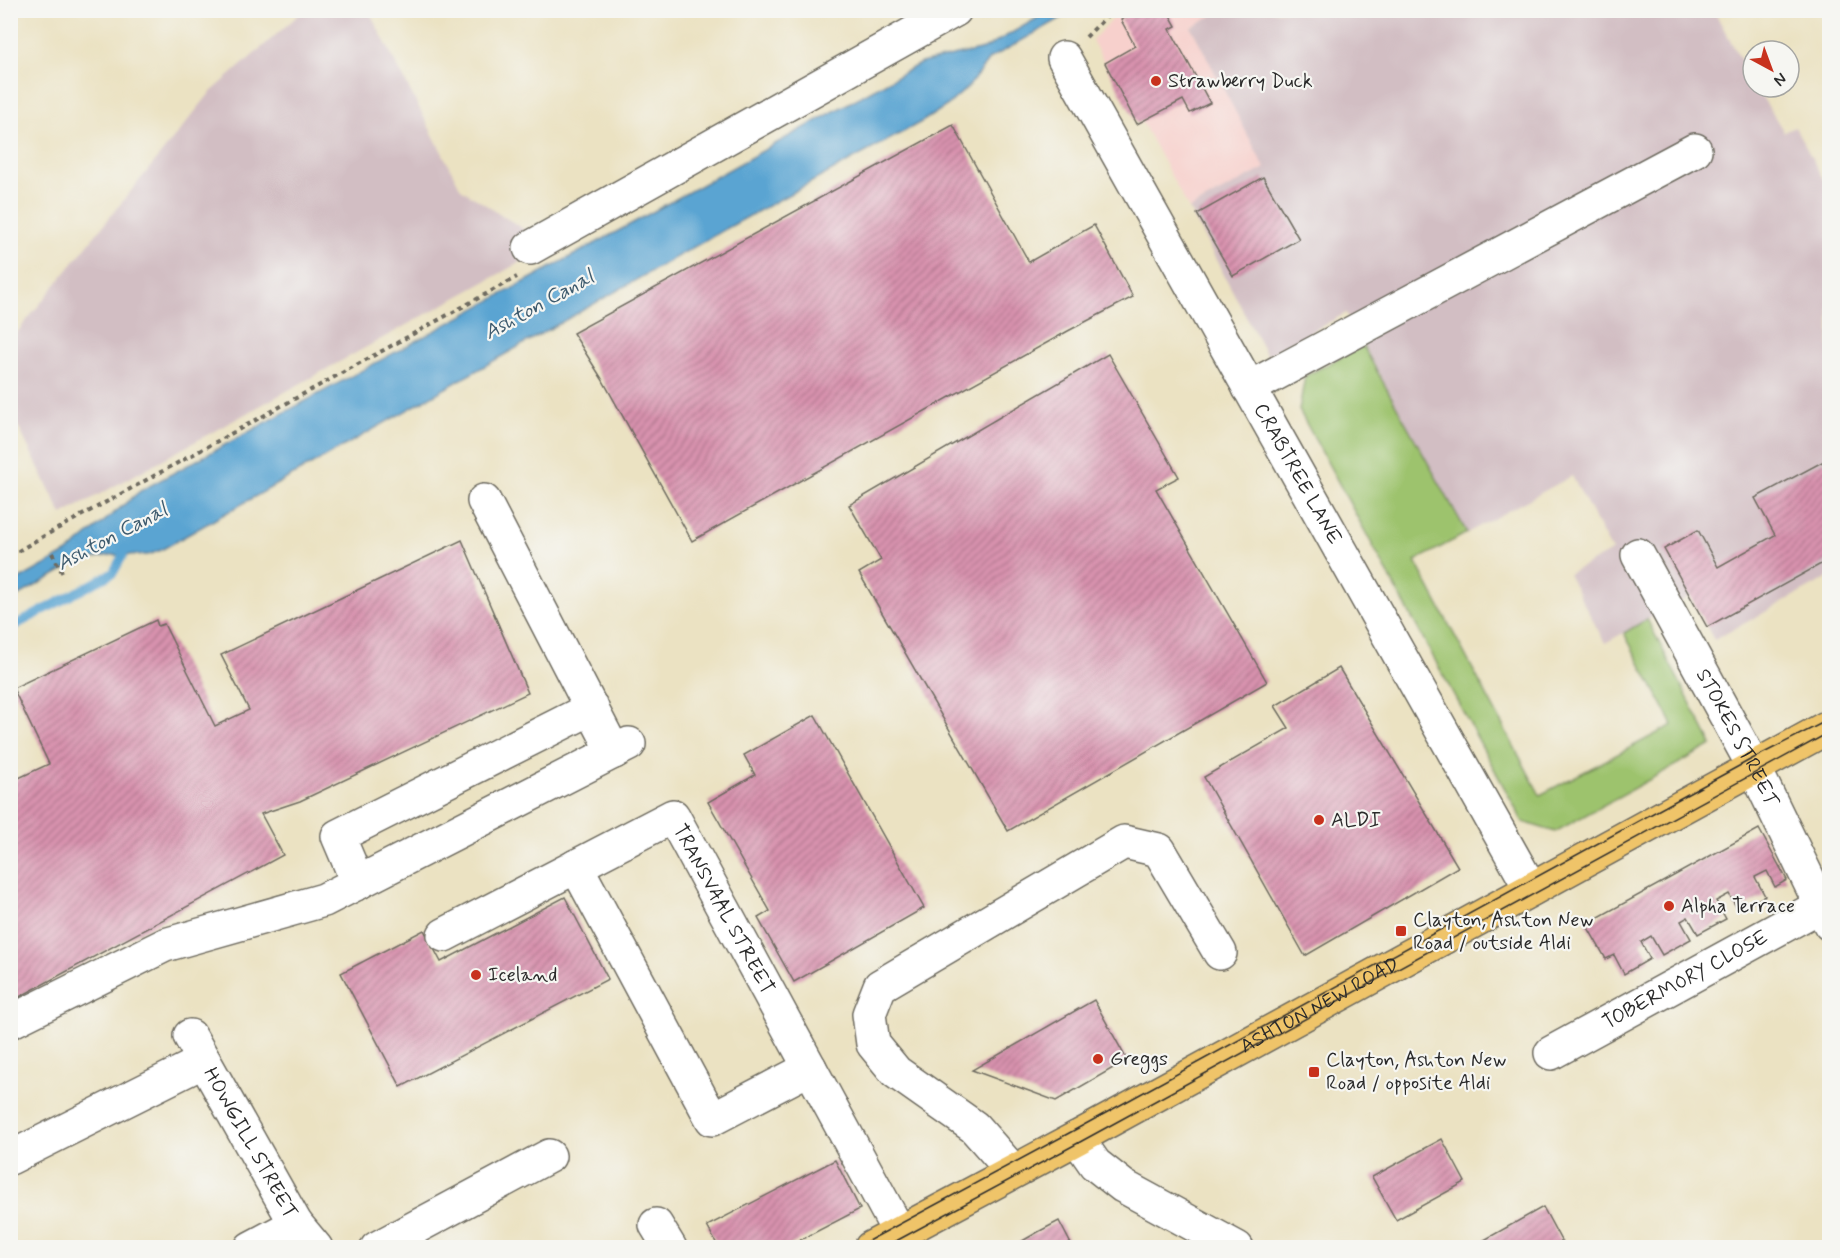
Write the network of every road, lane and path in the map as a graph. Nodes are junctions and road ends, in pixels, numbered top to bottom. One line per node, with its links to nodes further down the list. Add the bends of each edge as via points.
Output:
1 (996, 10): 2 (path)
2 (968, 15): 5 (street)
3 (1064, 58): 6 (street, CRABTREE LANE)
4 (1695, 150): 6 (street)
5 (524, 262): 10 (path)
6 (1249, 388): 17 (street, CRABTREE LANE)
7 (484, 501): 12 (street)
8 (52, 553): 11 (path)
9 (1638, 555): 14 (street, STOKES STREET)
10 (10, 556)
11 (64, 576)
12 (592, 708): 16 (street, via 338,836); 16 (street, via 622,748)
13 (1830, 726): 14 (main road, ASHTON NEW ROAD)
14 (1754, 767): 17 (main road, ASHTON NEW ROAD); 18 (street, STOKES STREET)
15 (576, 866): 19 (street, TRANSVAAL STREET); 23 (street, TRANSVAAL STREET, via 673,816); 23 (street, via 712,1119)
16 (358, 883): 21 (street, via 324,900 165,945)
17 (1531, 889): 24 (main road, ASHTON NEW ROAD)
18 (1825, 915): 22 (street, TOBERMORY CLOSE)
19 (444, 935)
20 (1220, 953): 27 (street, via 1159,850 1124,842 880,986 869,1014 873,1044 897,1072 974,1127)
21 (10, 1022)
22 (1551, 1053)
23 (810, 1068): 28 (street, TRANSVAAL STREET)
24 (1077, 1137): 27 (main road, ASHTON NEW ROAD); 30 (street, via 1095,1164 1123,1185)
25 (549, 1156): 32 (street)
26 (10, 1158): 29 (street, HOWGILL STREET, via 197,1048)
27 (1013, 1171): 28 (main road, ASHTON NEW ROAD)
28 (899, 1232): 33 (main road, ASHTON NEW ROAD)
29 (306, 1236): 31 (street)
30 (1235, 1247)
31 (252, 1248)
32 (377, 1248)
33 (871, 1248)

